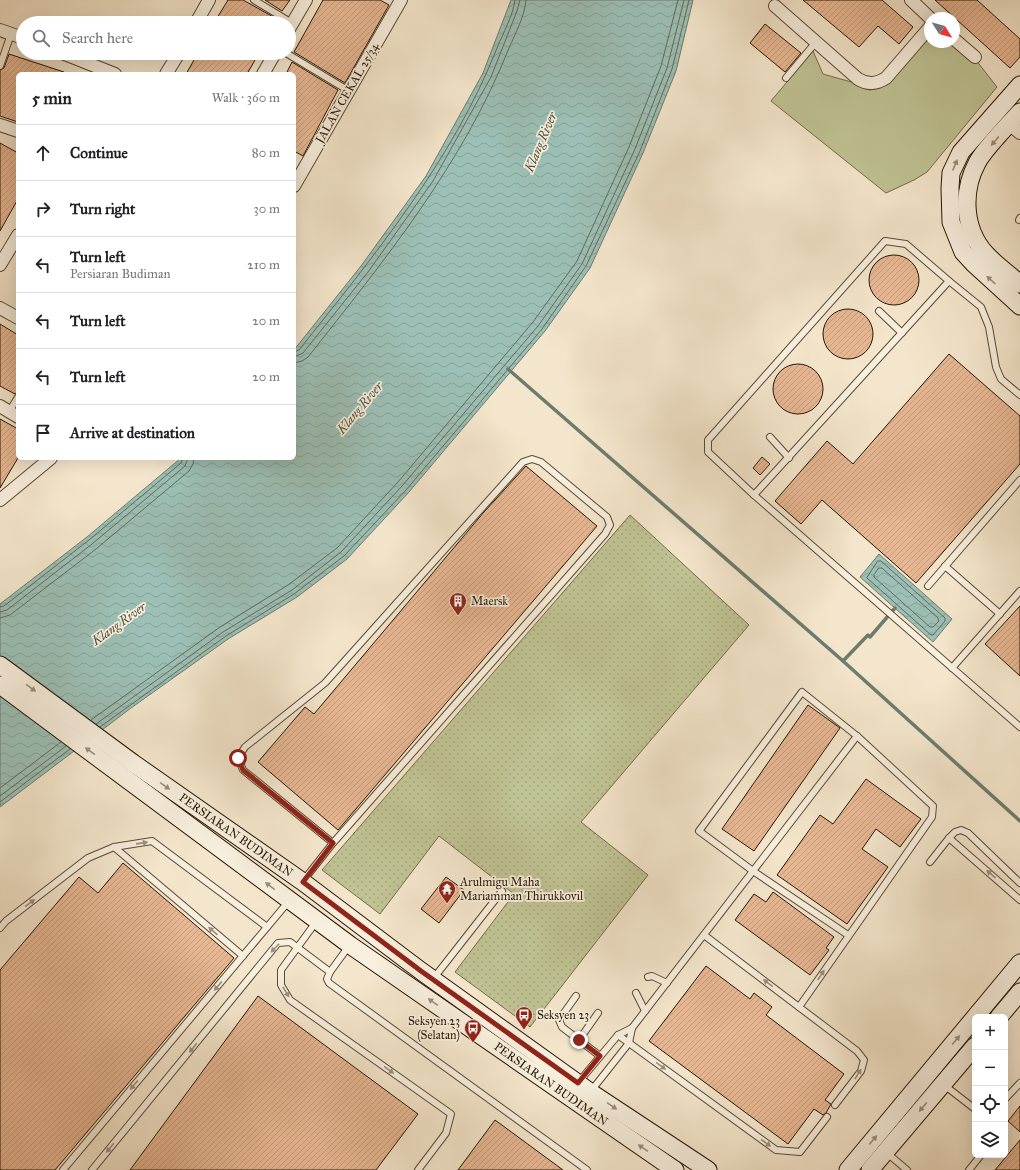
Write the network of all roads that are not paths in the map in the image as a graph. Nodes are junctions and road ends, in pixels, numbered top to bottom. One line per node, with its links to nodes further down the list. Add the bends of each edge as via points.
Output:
1 (209, 0): 8 (street)
2 (254, 0): 9 (lane)
3 (306, 0): 10 (street)
4 (401, 0): 26 (street, JALAN CEKAL 25/34)
5 (911, 0): 7 (street)
6 (775, 6): 13 (street)
7 (924, 12)
8 (200, 16)
9 (277, 16)
10 (296, 17)
11 (15, 34): 20 (lane)
12 (924, 34): 13 (street, via 886,78 873,84 865,84 858,79)
13 (816, 42): 24 (lane)
14 (960, 44): 15 (street)
15 (975, 57)
16 (296, 59): 26 (lane)
17 (79, 60): 21 (street)
18 (175, 60): 22 (street)
19 (271, 60): 23 (street)
20 (0, 66)
21 (108, 72)
22 (167, 72)
23 (263, 72)
24 (786, 78)
25 (1020, 86): 35 (main road, one-way to 25, via 963,252 951,222 950,188 951,173 961,152)
26 (349, 91): 30 (street, JALAN CEKAL 25/34)
27 (1016, 123): 34 (main road, one-way to 34, via 977,162 969,181 966,198 968,218 974,236 985,253)
28 (0, 125): 29 (street)
29 (16, 130)
30 (296, 180)
31 (16, 238): 32 (street)
32 (1, 263)
33 (949, 281): 39 (lane); 40 (lane, via 981,307 989,327 996,368 1001,379); 47 (lane, via 906,244 885,240 708,440 708,452)
34 (1020, 284)
35 (1020, 306)
36 (0, 308): 38 (street)
37 (879, 311): 39 (lane)
38 (16, 317)
39 (902, 333): 44 (lane)
40 (1020, 395)
41 (16, 400): 42 (lane)
42 (9, 412)
43 (770, 437): 44 (lane)
44 (789, 458): 47 (lane)
45 (49, 460): 48 (street)
46 (1020, 480): 49 (lane)
47 (754, 495): 54 (lane)
48 (0, 500)
49 (945, 566): 50 (lane); 52 (lane)
50 (928, 586)
51 (1020, 591): 52 (lane)
52 (1000, 614): 54 (lane)
53 (0, 665): 58 (main road, PERSIARAN BUDIMAN, one-way to 58)
54 (952, 668): 56 (lane)
55 (0, 685): 58 (main road, PERSIARAN BUDIMAN, one-way to 55)
56 (1020, 727)
57 (857, 736): 63 (lane); 63 (lane, via 802,692 699,830); 73 (lane, via 934,806 932,817)
58 (127, 768): 64 (main road, PERSIARAN BUDIMAN, one-way to 64); 68 (main road, PERSIARAN BUDIMAN, one-way to 58)
59 (950, 838): 62 (lane); 65 (lane, via 960,830 968,833); 67 (lane, one-way to 59)
60 (333, 843): 60 (lane, via 605,534 610,525 607,517 541,462 532,459 522,462 325,683 245,747 238,758 243,770); 64 (lane)
61 (114, 847): 70 (lane, one-way to 70, via 152,841); 71 (lane, one-way to 61, via 88,858); 76 (lane, one-way to 61)
62 (930, 862)
63 (753, 871): 72 (lane); 73 (lane)
64 (303, 882): 80 (main road, PERSIARAN BUDIMAN)
65 (1020, 883)
66 (502, 891): 80 (lane)
67 (1020, 900)
68 (289, 901): 69 (main road, PERSIARAN BUDIMAN); 70 (lane)
69 (317, 921): 74 (main road, PERSIARAN BUDIMAN); 75 (lane)
70 (268, 927): 76 (lane)
71 (0, 928)
72 (704, 935): 81 (lane); 86 (lane, one-way to 72)
73 (848, 935): 86 (lane, one-way to 73)
74 (350, 945): 78 (lane); 110 (main road, PERSIARAN BUDIMAN, one-way to 74)
75 (298, 947): 78 (lane); 107 (lane, one-way to 107, via 290,942 278,943); 108 (lane, one-way to 108, via 281,970 281,985 290,1000 451,1114 446,1133)
76 (243, 956): 106 (lane, one-way to 106)
77 (1019, 962): 112 (main road, one-way to 77)
78 (330, 972): 109 (lane, via 329,983)
79 (648, 977): 81 (lane, via 652,976)
80 (434, 979): 99 (main road, PERSIARAN BUDIMAN)
81 (667, 983): 87 (lane)
82 (1020, 992): 89 (main road)
83 (636, 993): 87 (lane)
84 (576, 996): 93 (lane, via 559,1020 562,1027)
85 (1020, 999): 90 (main road)
86 (800, 1007): 101 (lane, one-way to 86, via 861,1071 864,1060 857,1051)
87 (645, 1012): 91 (lane)
88 (598, 1013): 93 (lane)
89 (1002, 1014)
90 (1005, 1014)
91 (632, 1028): 92 (lane); 94 (lane)
92 (618, 1035): 94 (lane); 96 (lane)
93 (579, 1040): 96 (lane)
94 (629, 1043): 99 (lane); 103 (lane, one-way to 103, via 776,1150 800,1152)
95 (972, 1049): 98 (main road)
96 (600, 1056): 99 (lane)
97 (1020, 1083): 100 (lane)
98 (942, 1084): 102 (lane); 104 (main road, one-way to 104)
99 (584, 1087): 111 (main road, PERSIARAN BUDIMAN, one-way to 111)
100 (1008, 1096)
101 (836, 1105)
102 (972, 1107)
103 (827, 1117)
104 (886, 1151): 113 (main road); 114 (lane)
105 (979, 1158): 115 (lane)
106 (62, 1170)
107 (92, 1170)
108 (418, 1170)
109 (587, 1170)
110 (675, 1170)
111 (708, 1170)
112 (848, 1170)
113 (870, 1170)
114 (906, 1170)
115 (969, 1170)

